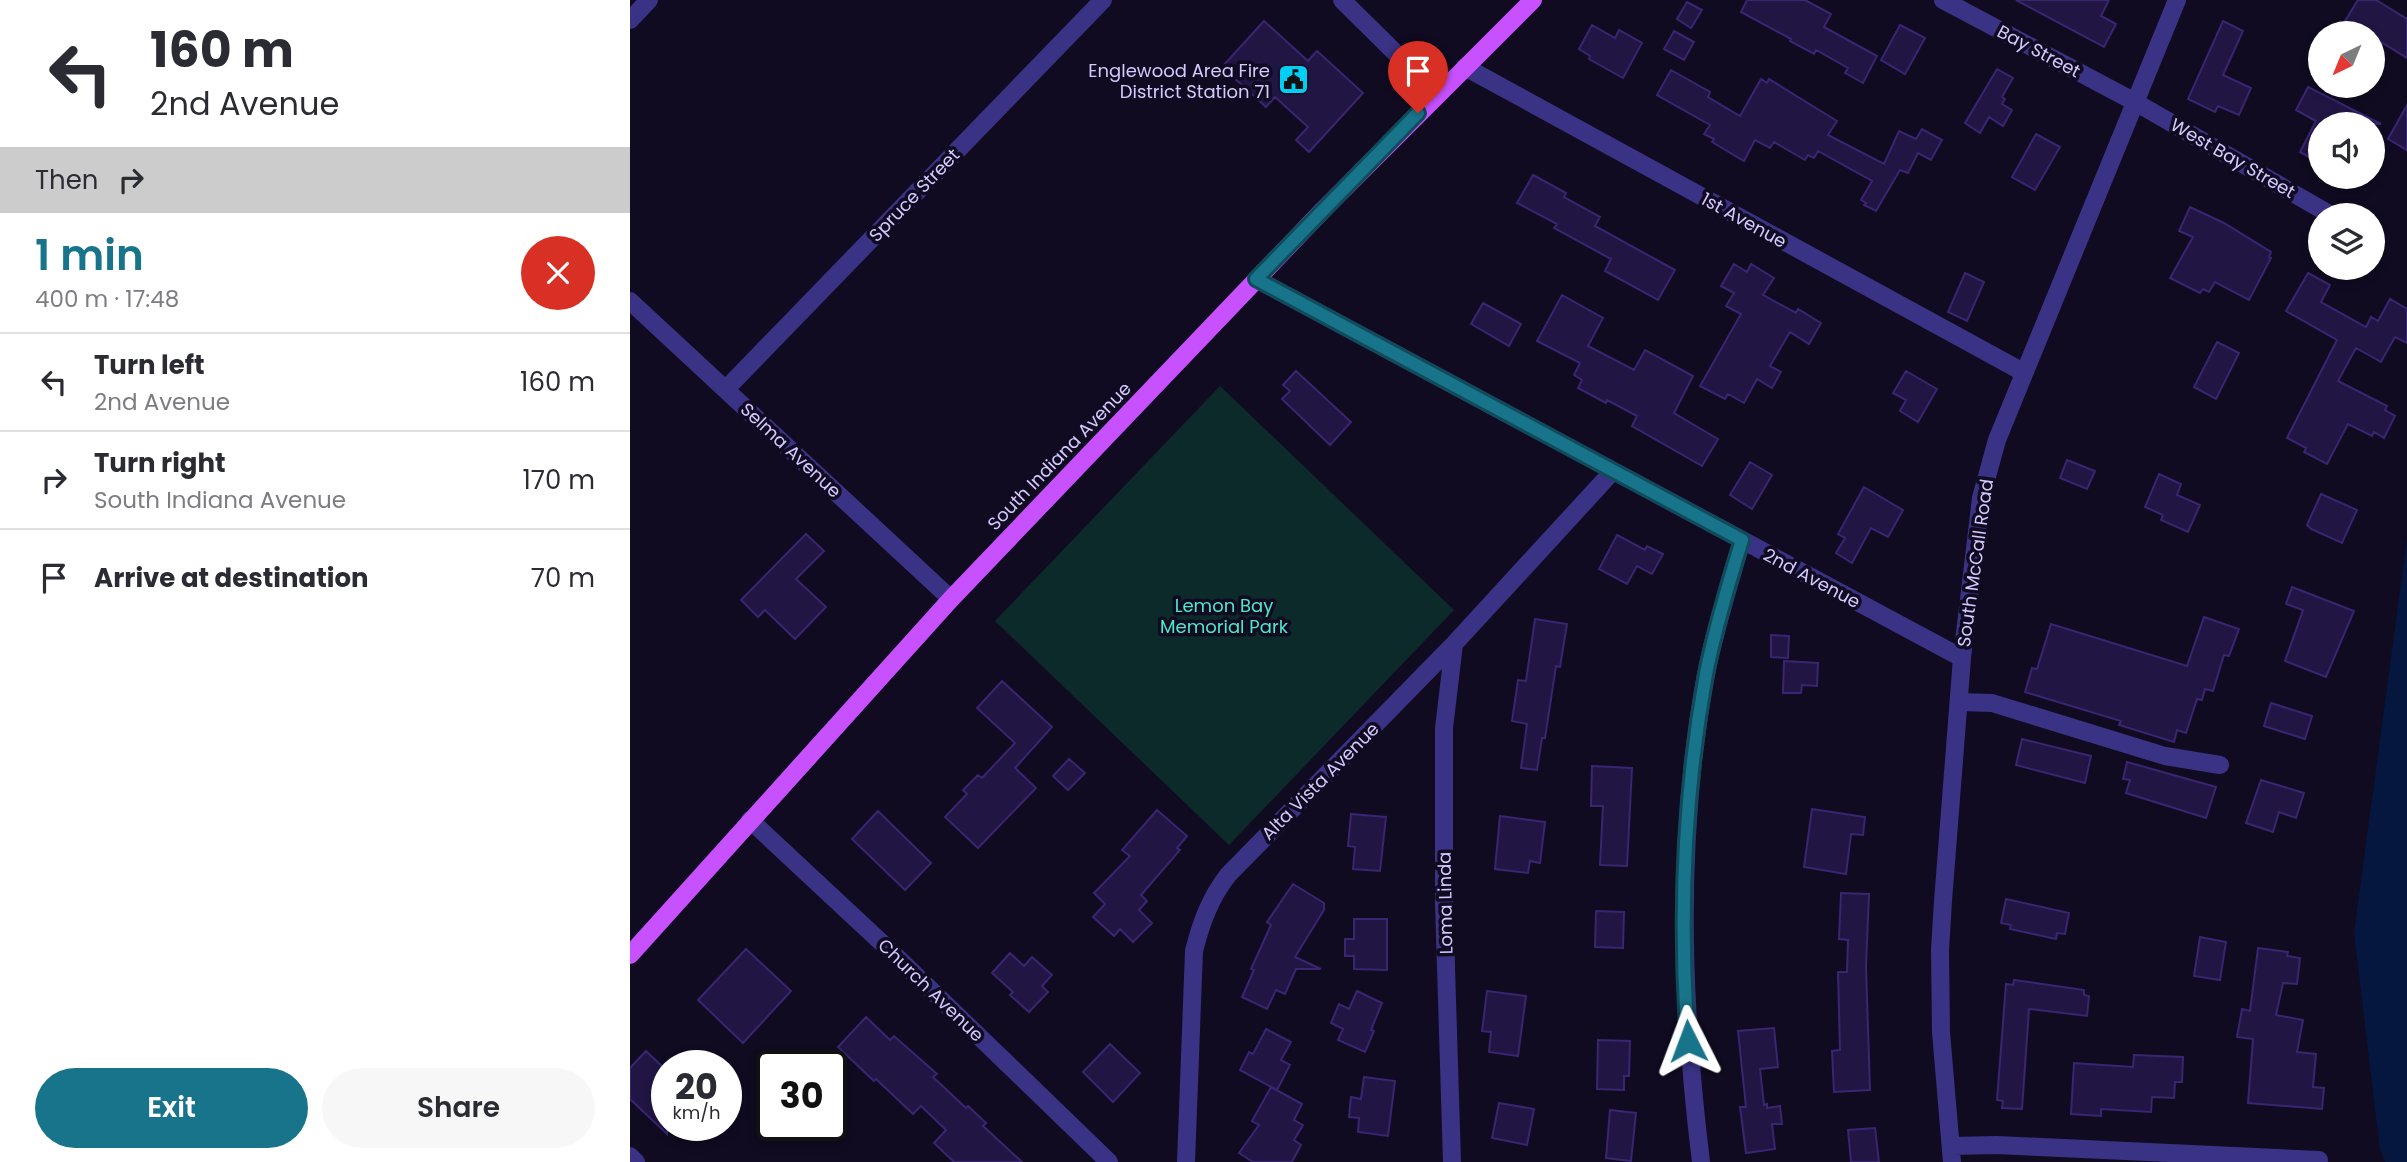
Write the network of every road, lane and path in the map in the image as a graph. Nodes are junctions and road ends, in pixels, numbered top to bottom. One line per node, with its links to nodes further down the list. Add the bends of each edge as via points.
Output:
1 (649, 0): 7 (street)
2 (1103, 0): 15 (street, Spruce Street)
3 (1342, 0): 9 (street)
4 (1533, 0): 8 (main road, South Indiana Avenue)
5 (1943, 0): 10 (street, Bay Street)
6 (2177, 0): 10 (street, South McCall Road)
7 (630, 20)
8 (1465, 67): 9 (main road, South Indiana Avenue); 14 (street, 1st Avenue)
9 (1437, 94): 12 (main road, South Indiana Avenue)
10 (2135, 102): 11 (street, West Bay Street); 14 (street, South McCall Road)
11 (2310, 203)
12 (1256, 279): 16 (street, 2nd Avenue); 18 (main road, South Indiana Avenue)
13 (630, 301): 15 (street, Selma Avenue)
14 (2023, 372): 20 (street, South McCall Road, via 1981,498)
15 (726, 389): 18 (street, Selma Avenue)
16 (1613, 471): 17 (street, 2nd Avenue); 19 (street, Alta Vista Avenue)
17 (1742, 540): 20 (street, 2nd Avenue); 32 (street, via 1706,674 1686,842 1686,1017)
18 (951, 599): 23 (main road, South Indiana Avenue)
19 (1454, 644): 30 (street, Alta Vista Avenue, via 1228,875 1209,903 1194,951); 31 (street, Loma Linda, via 1444,728)
20 (1962, 659): 21 (street, South McCall Road)
21 (1960, 702): 22 (street, via 1992,703 2165,756); 25 (street, South McCall Road, via 1940,950)
22 (2220, 765)
23 (750, 820): 24 (main road, South Indiana Avenue); 29 (street, Church Avenue)
24 (630, 955)
25 (1951, 1154): 27 (street, via 1997,1144)
26 (630, 1156): 28 (street)
27 (2319, 1160)
28 (636, 1162)
29 (1109, 1162)
30 (1186, 1162)
31 (1452, 1162)
32 (1701, 1162)

